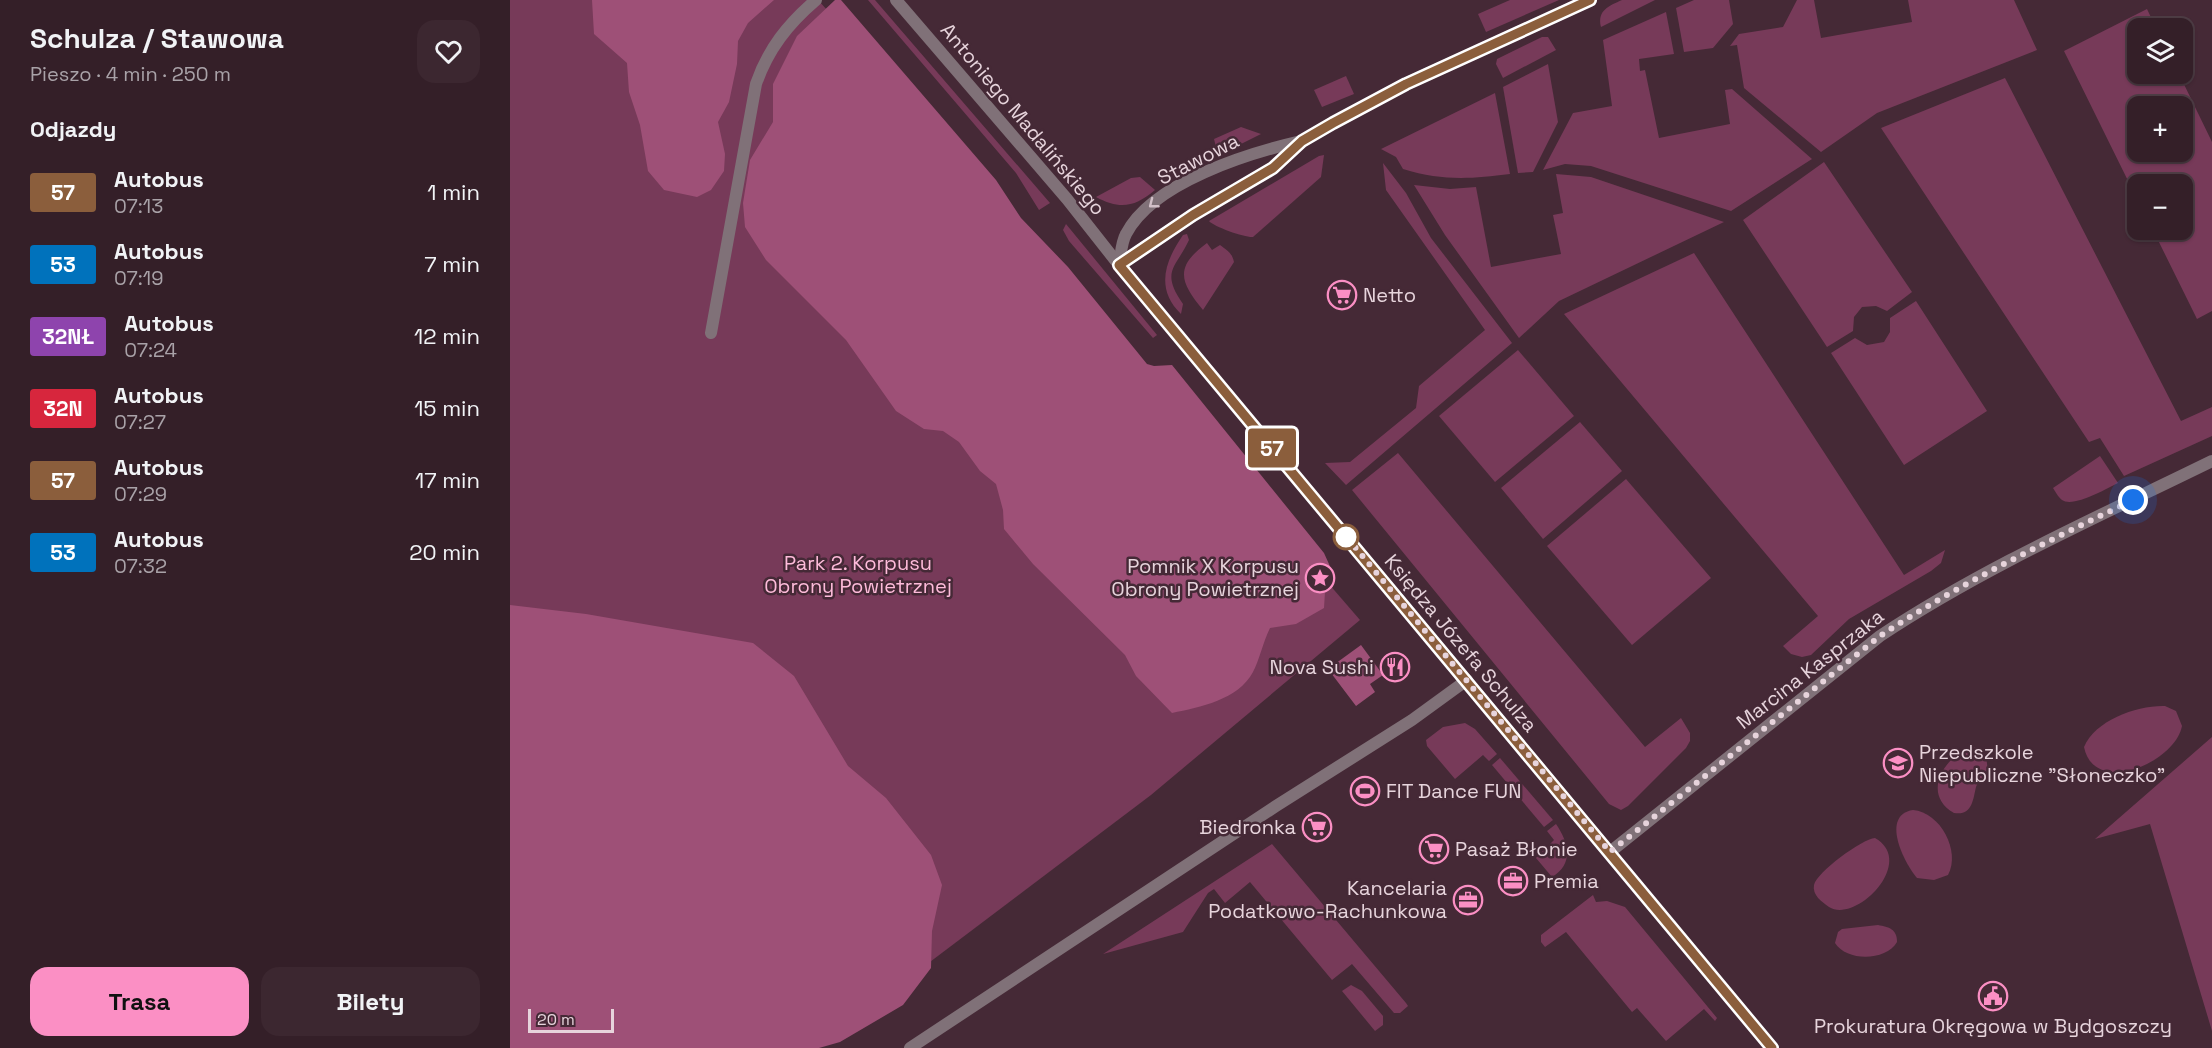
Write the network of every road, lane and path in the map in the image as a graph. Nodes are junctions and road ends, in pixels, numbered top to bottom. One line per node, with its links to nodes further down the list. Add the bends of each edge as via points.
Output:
1 (816, 0): 6 (street, via 780,37 756,84)
2 (896, 0): 5 (street, Antoniego Madalińskiego)
3 (1590, 0): 4 (street, Stawowa, via 1406,84)
4 (1302, 141): 5 (street, Stawowa, via 1273,168); 5 (street, Stawowa, one-way to 5, via 1252,153 1176,188 1133,224 1123,242)
5 (1119, 265): 8 (street, Księdza Józefa Schulza)
6 (711, 333)
7 (2212, 461): 9 (street, Marcina Kasprzaka, via 2039,545 1880,636)
8 (1467, 680): 9 (street, Księdza Józefa Schulza); 10 (street, via 1412,720)
9 (1610, 852): 11 (street, Księdza Józefa Schulza)
10 (910, 1048)
11 (1772, 1048)

